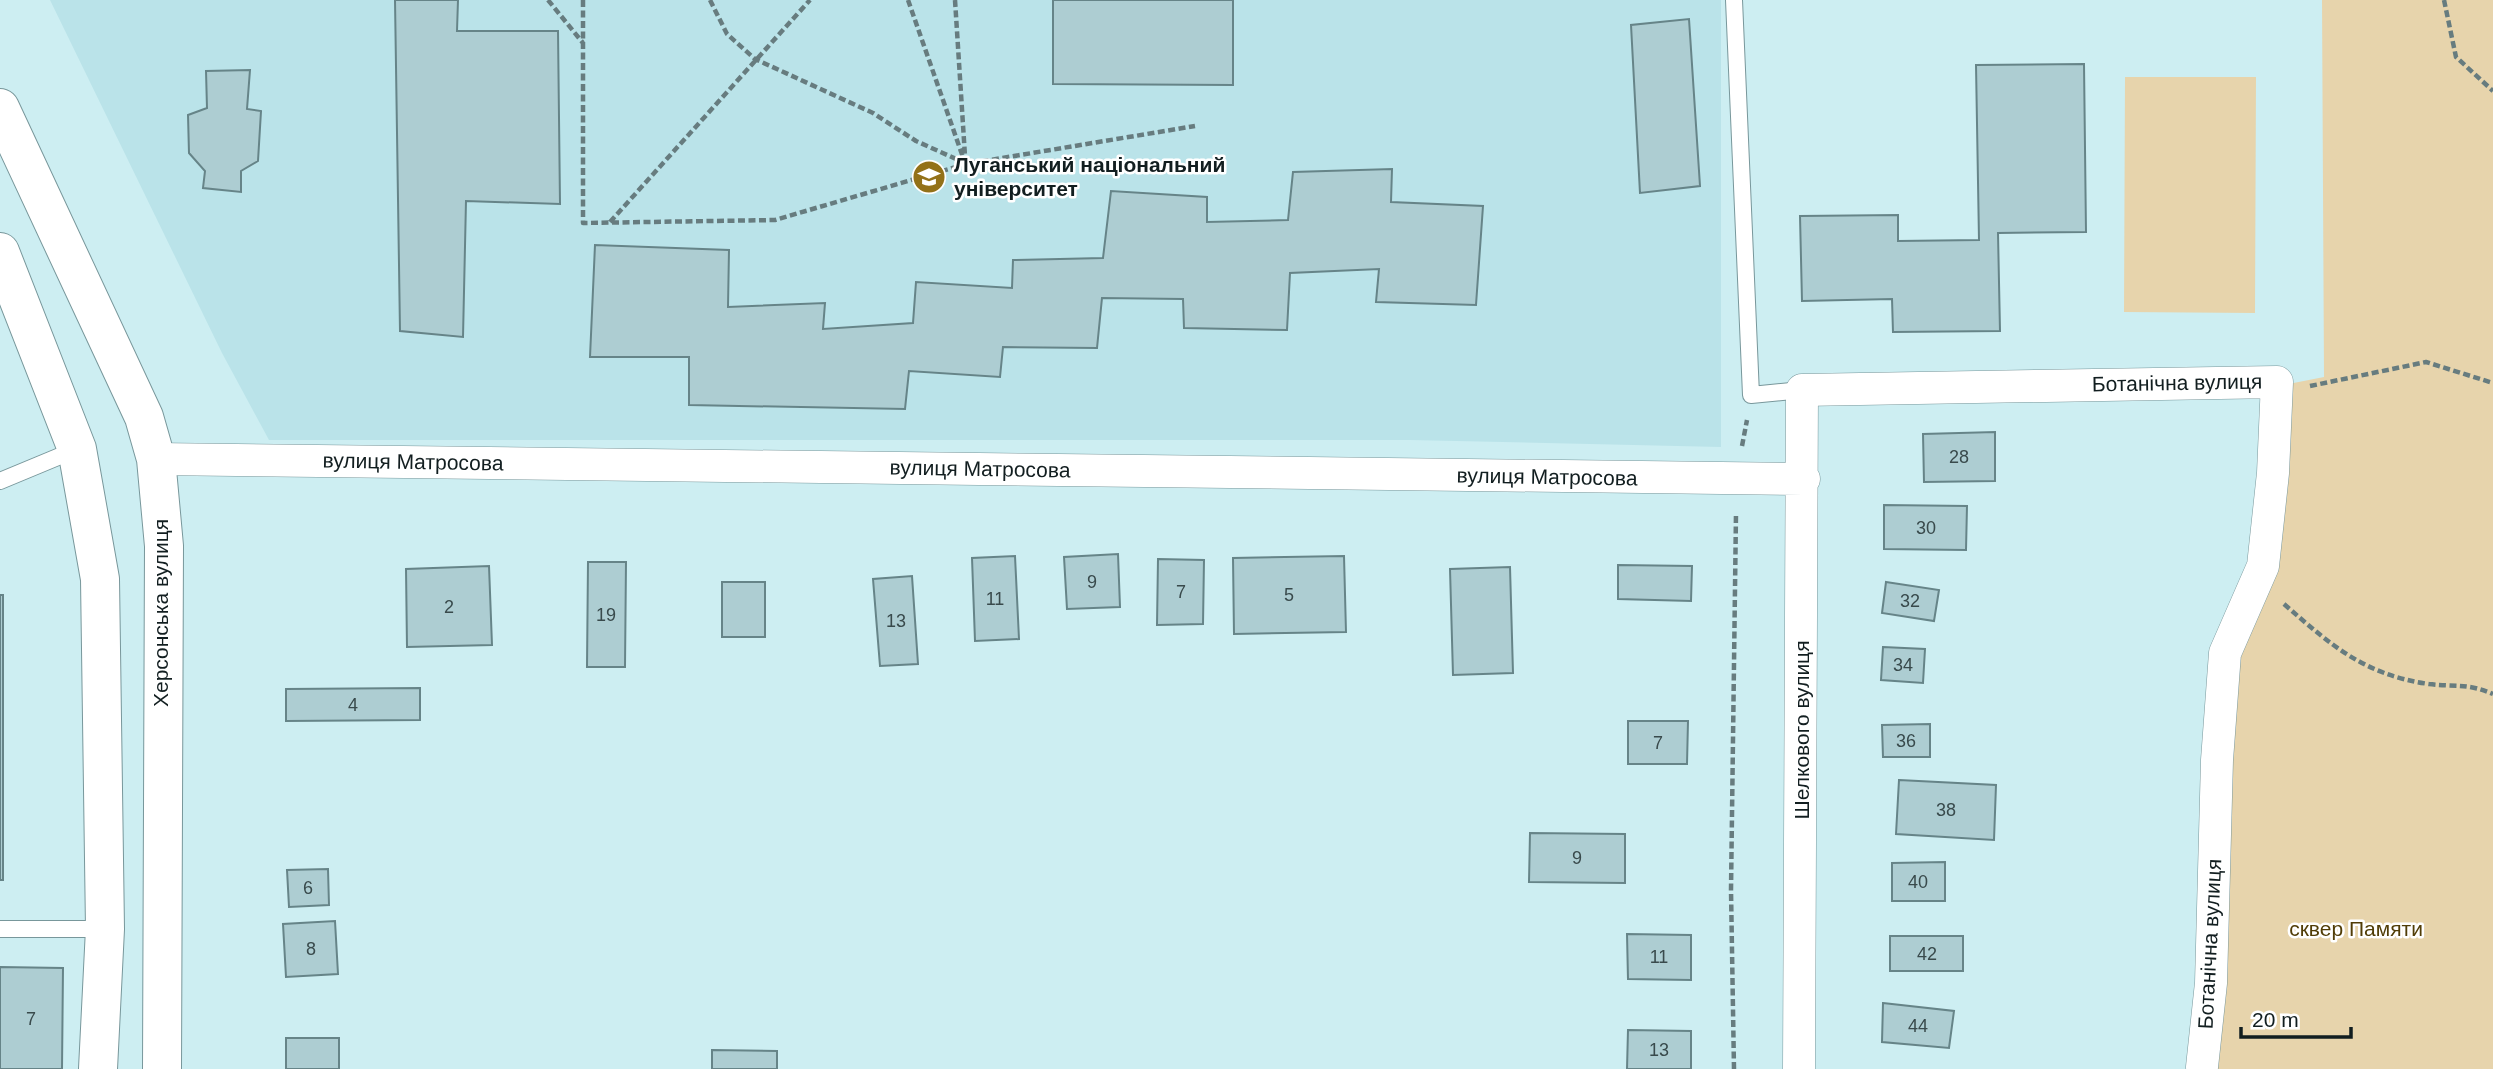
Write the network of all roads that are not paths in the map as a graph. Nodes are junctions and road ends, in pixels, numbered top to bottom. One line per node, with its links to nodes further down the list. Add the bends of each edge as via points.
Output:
1 (1734, 0): 4 (lane, via 1751,395)
2 (0, 108): 6 (street, Херсонська вулиця, via 144,416)
3 (0, 252): 5 (street)
4 (1802, 390): 7 (street, Шелкового вулиця); 11 (street, Ботанічна вулиця, via 2277,382 2263,566 2225,653 2211,983)
5 (77, 449): 8 (lane); 10 (street, via 100,579)
6 (156, 459): 7 (street, вулиця Матросова); 13 (street, Херсонська вулиця, via 164,546)
7 (1804, 479): 14 (street, Шелкового вулиця)
8 (0, 481)
9 (0, 929): 10 (lane)
10 (105, 929): 12 (street)
11 (2199, 1068)
12 (98, 1069)
13 (162, 1069)
14 (1799, 1069)

